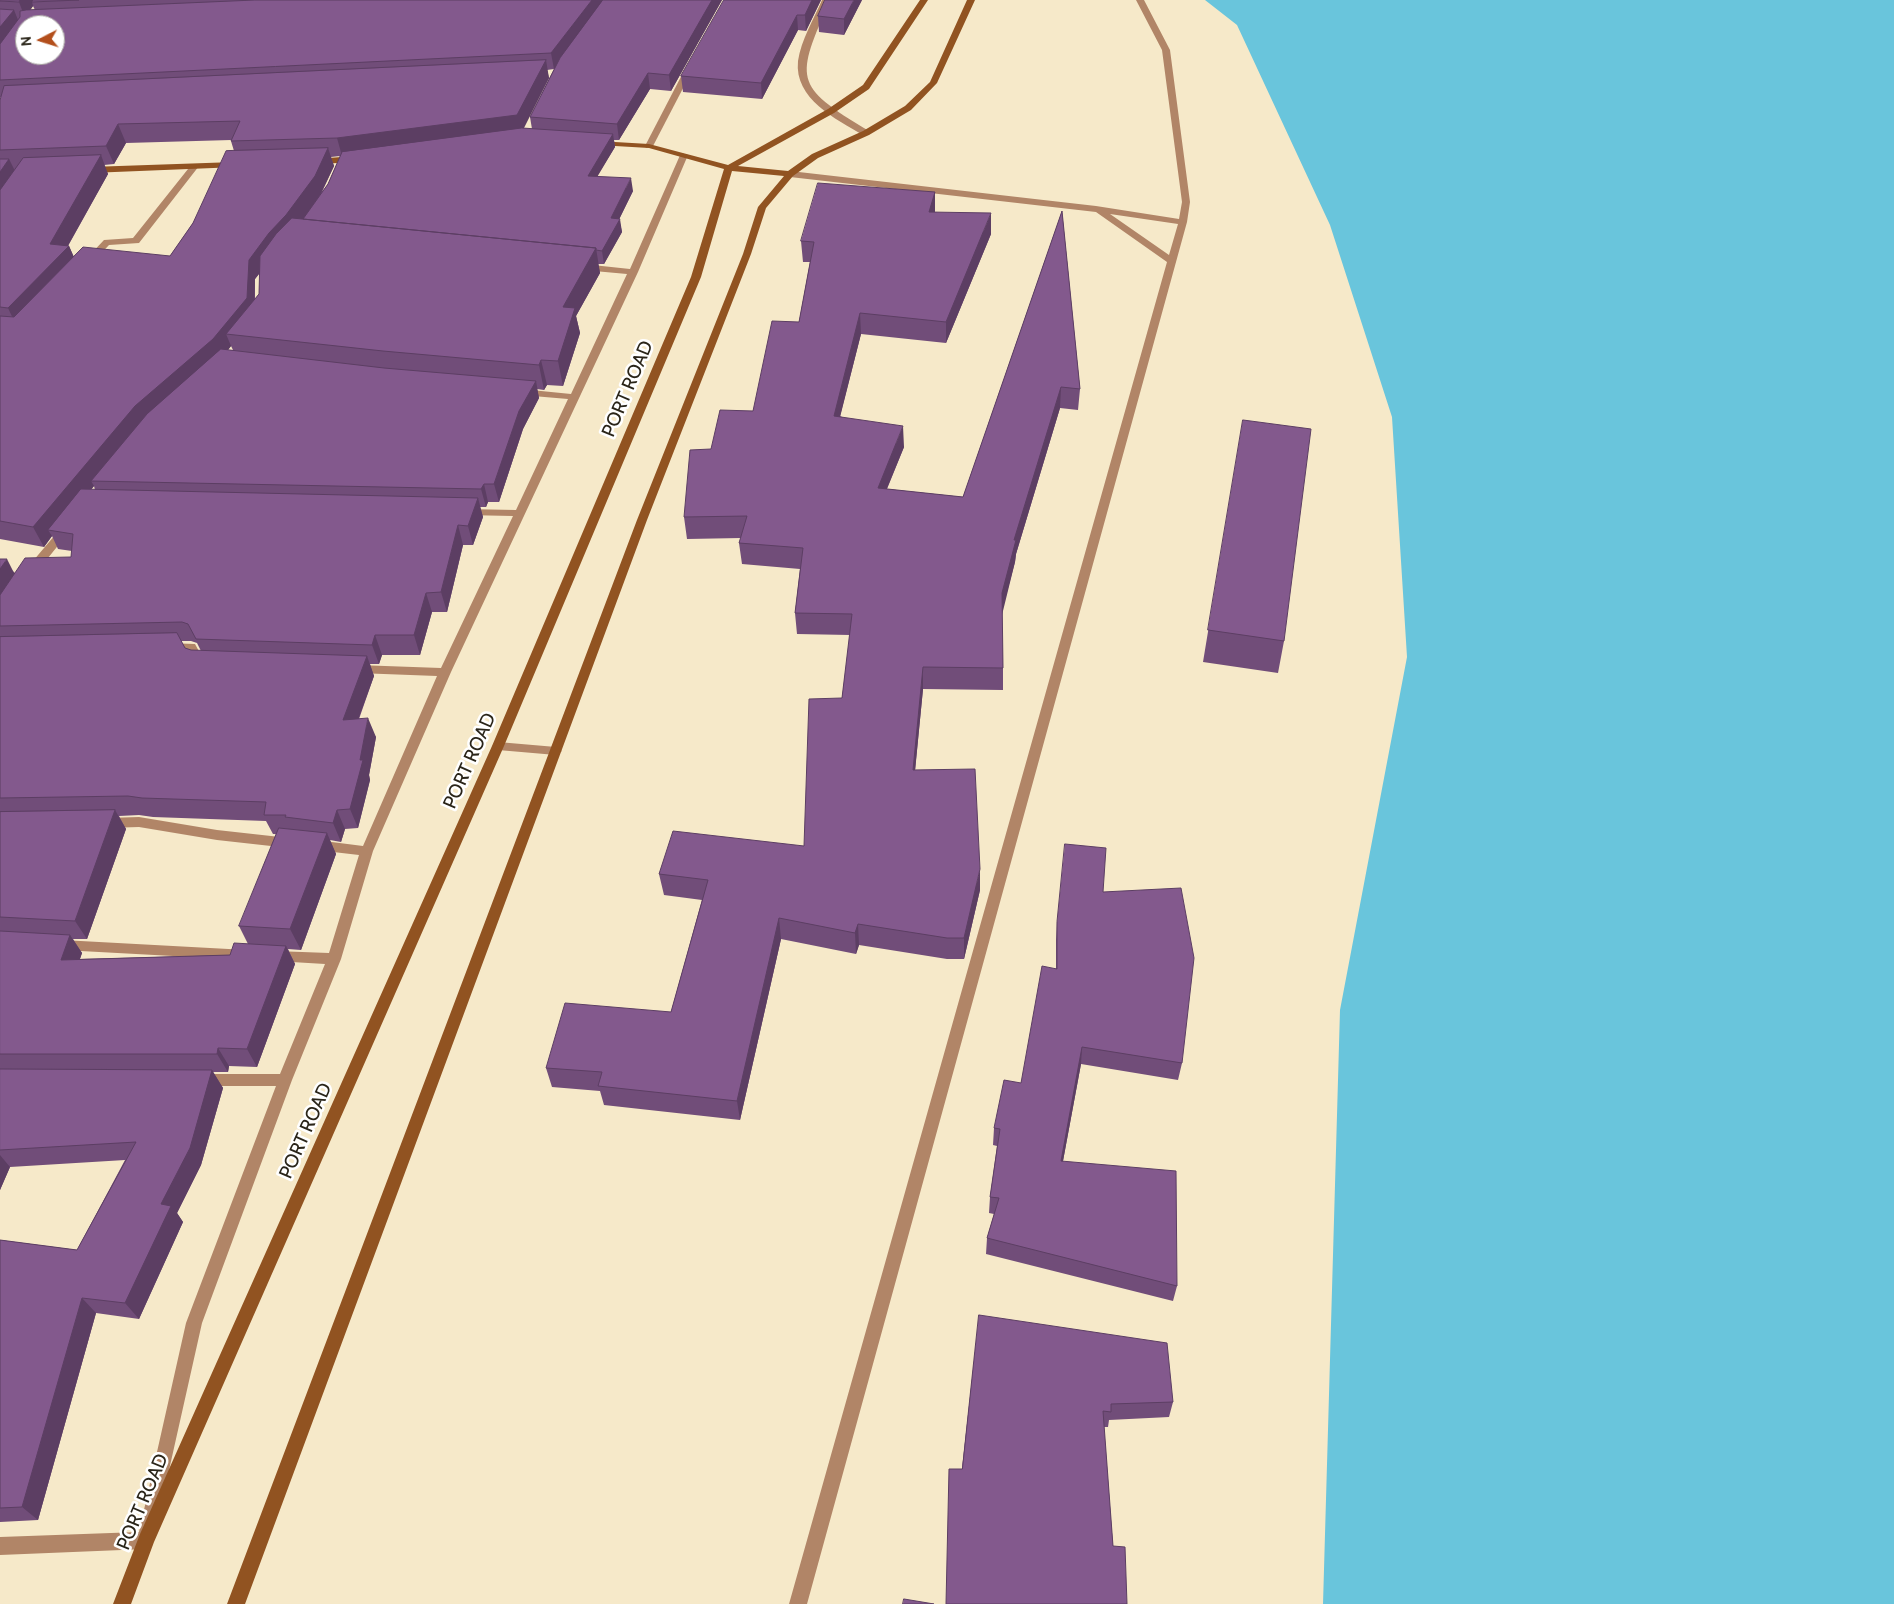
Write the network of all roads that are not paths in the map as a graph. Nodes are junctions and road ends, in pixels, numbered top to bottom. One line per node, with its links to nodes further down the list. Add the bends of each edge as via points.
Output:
1 (826, 0): 6 (street, via 802,61 801,76 812,94)
2 (924, 0): 6 (street, via 866,87)
3 (972, 0): 7 (street, via 933,83 908,108)
4 (1140, 0): 19 (street, via 1166,50 1186,202)
5 (691, 64): 9 (street)
6 (831, 111): 7 (street); 15 (street)
7 (866, 133): 17 (street, via 815,156)
8 (592, 142): 9 (street)
9 (648, 146): 10 (street)
10 (684, 155): 15 (street); 23 (street)
11 (361, 158): 12 (street, via 340,165)
12 (302, 162)
13 (244, 164): 14 (street)
14 (195, 166): 16 (street); 22 (street, via 136,241 107,242)
15 (729, 168): 17 (street); 34 (street, PORT ROAD, via 696,277)
16 (77, 170)
17 (790, 174): 18 (street); 35 (street, via 762,207 747,254 642,520)
18 (1096, 209): 19 (street); 20 (street)
19 (1183, 222): 20 (street)
20 (1172, 260): 46 (street)
21 (574, 266): 23 (street)
22 (80, 270)
23 (633, 272): 25 (street)
24 (506, 391): 25 (street)
25 (574, 396): 27 (street)
26 (451, 512): 27 (street)
27 (520, 513): 33 (street)
28 (70, 524): 29 (street)
29 (24, 581)
30 (153, 648): 31 (street, via 191,647 200,664)
31 (210, 665)
32 (347, 669): 33 (street)
33 (445, 672): 37 (street)
34 (498, 746): 35 (street); 42 (street, PORT ROAD)
35 (556, 751): 45 (street)
36 (99, 823): 37 (street, via 139,822 217,835)
37 (367, 851): 39 (street)
38 (49, 945): 39 (street)
39 (334, 959): 41 (street)
40 (187, 1080): 41 (street)
41 (285, 1080): 42 (street, via 194,1323)
42 (146, 1540): 43 (street); 44 (street, PORT ROAD)
43 (0, 1546)
44 (122, 1604)
45 (236, 1604)
46 (798, 1604)

